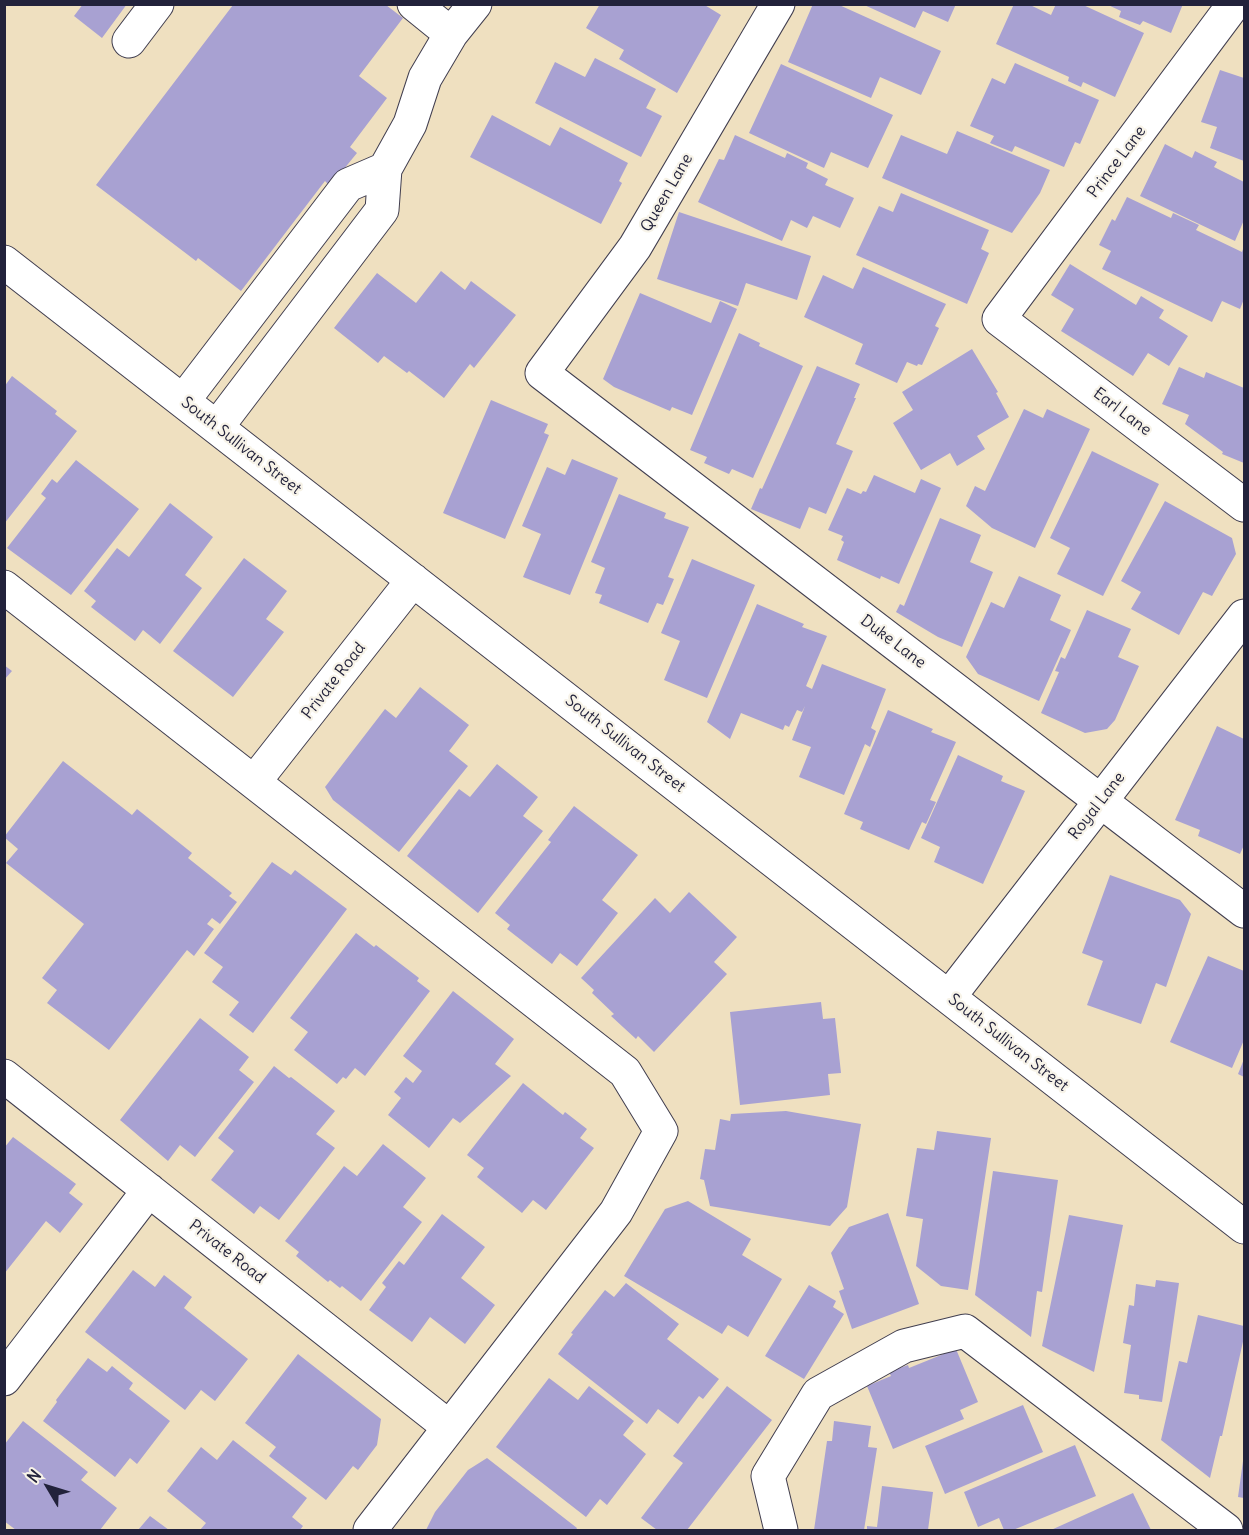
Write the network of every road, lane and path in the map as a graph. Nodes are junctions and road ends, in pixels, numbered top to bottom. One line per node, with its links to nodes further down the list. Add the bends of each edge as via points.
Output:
1 (157, 4): 7 (street)
2 (414, 4): 6 (street)
3 (475, 4): 6 (street)
4 (778, 4): 11 (street, Queen Lane, via 635,247)
5 (1234, 4): 10 (street, Prince Lane)
6 (451, 34): 8 (street, via 425,78 410,124)
7 (129, 41)
8 (385, 169): 12 (street, via 348,185); 13 (street, via 382,210)
9 (4, 262): 12 (street, South Sullivan Street)
10 (999, 319): 14 (street, Earl Lane)
11 (542, 373): 19 (street, Duke Lane)
12 (183, 401): 13 (street, South Sullivan Street)
13 (217, 427): 15 (street, South Sullivan Street)
14 (1245, 505)
15 (413, 580): 18 (street, Private Road); 21 (street, South Sullivan Street)
16 (4, 587): 18 (street)
17 (1245, 616): 19 (street, Royal Lane)
18 (254, 782): 26 (street, via 625,1072 661,1131 616,1212)
19 (1101, 800): 20 (street, Duke Lane); 21 (street, Royal Lane)
20 (1245, 911)
21 (949, 997): 24 (street, South Sullivan Street)
22 (4, 1076): 23 (street, Private Road)
23 (149, 1190): 25 (street); 26 (street, Private Road)
24 (1245, 1227)
25 (4, 1379)
26 (449, 1427): 27 (street)
27 (370, 1530)
28 (781, 1530): 29 (street, via 768,1476 818,1394 904,1346 965,1331)
29 (1226, 1530)

